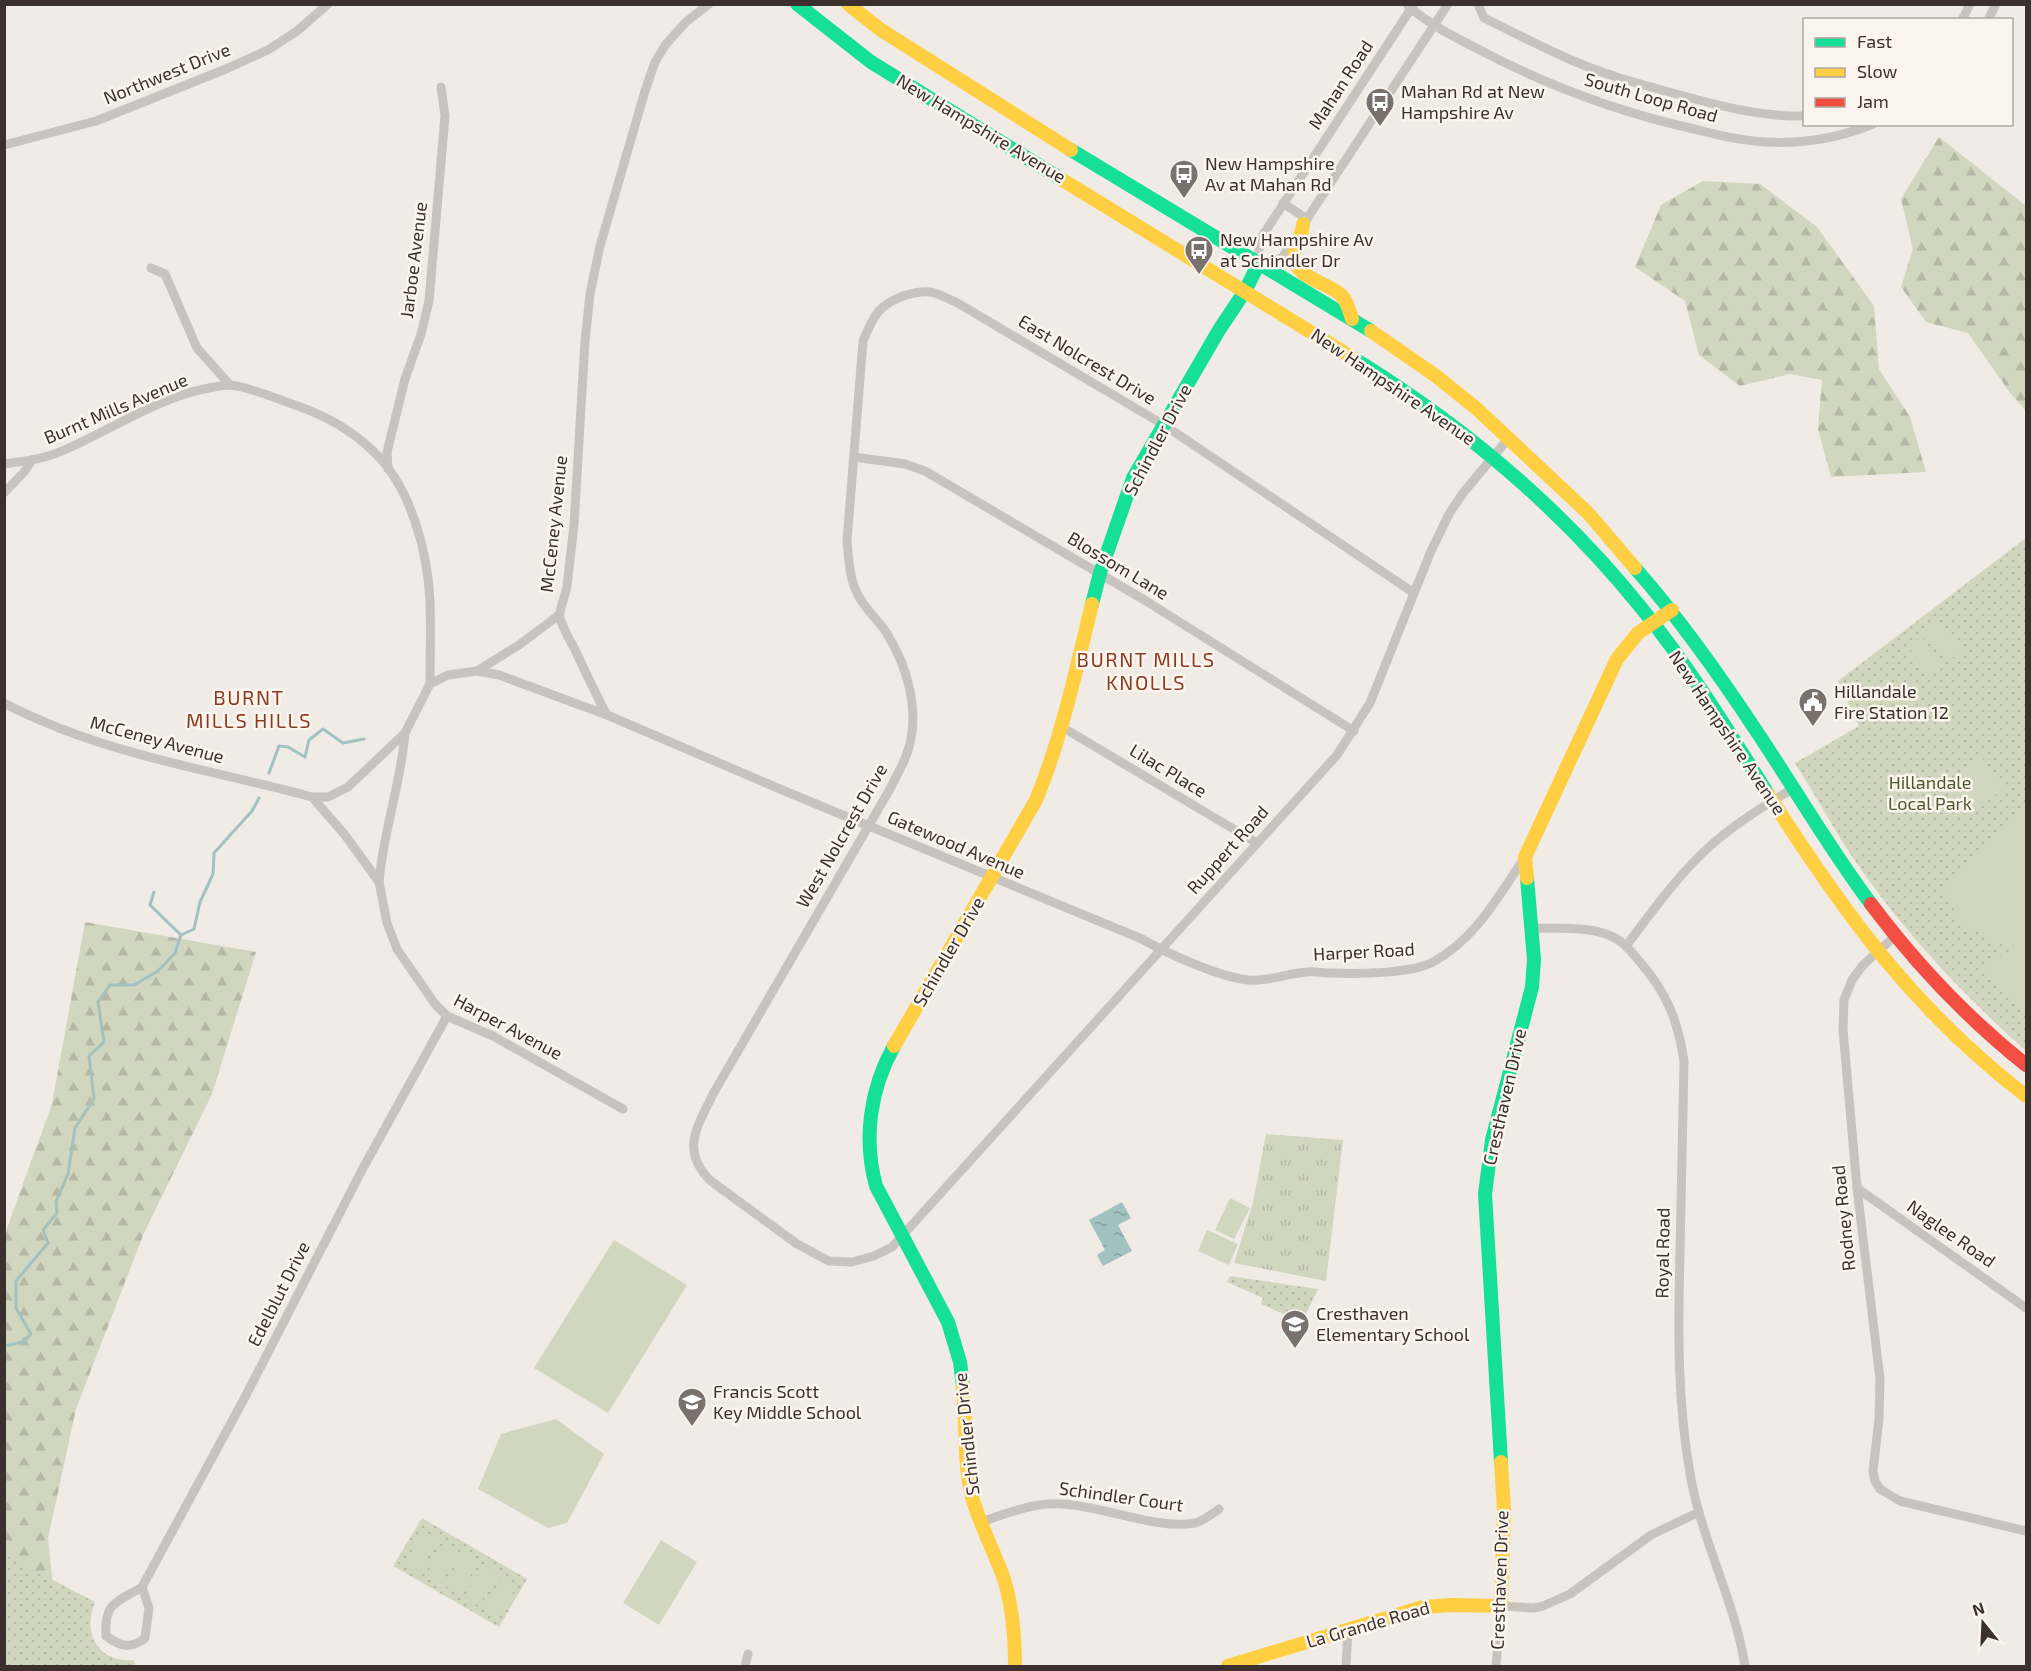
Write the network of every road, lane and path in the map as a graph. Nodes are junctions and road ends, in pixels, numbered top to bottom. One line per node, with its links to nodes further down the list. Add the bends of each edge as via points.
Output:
1 (328, 4): 16 (street, Northwest Drive, via 268,50 226,69 96,121)
2 (709, 4): 36 (street, McCeney Avenue, via 686,22 655,62 600,246 585,340 574,525 567,587)
3 (797, 4): 21 (main road, New Hampshire Avenue, via 871,62)
4 (848, 4): 19 (main road, New Hampshire Avenue, via 881,30 1072,151)
5 (1448, 4): 12 (street)
6 (1478, 4): 14 (street, South Loop Road, via 1484,18 1577,63 1744,110)
7 (1970, 4): 10 (street)
8 (1996, 4): 11 (street)
9 (1410, 6): 12 (street, Mahan Road); 17 (street, Mahan Road)
10 (1963, 18)
11 (1989, 18)
12 (1434, 25): 15 (street, South Loop Road, via 1513,68 1576,95 1718,135 1750,141 1794,142 1826,138); 18 (street)
13 (441, 87): 31 (street, Jarboe Avenue, via 445,116 429,301 397,411 387,452)
14 (1803, 116)
15 (1866, 126)
16 (4, 145)
17 (1284, 203): 18 (street); 19 (street, Mahan Road, via 1259,241)
18 (1305, 221): 19 (street, via 1282,258); 23 (main road, via 1294,256 1299,269 1341,295)
19 (1259, 263): 21 (main road, Schindler Drive); 23 (main road, New Hampshire Avenue)
20 (151, 268): 24 (street, via 165,274 197,348)
21 (1245, 291): 25 (main road, Schindler Drive); 28 (main road, New Hampshire Avenue, via 1383,376)
22 (914, 292): 25 (street, East Nolcrest Drive, via 929,292 956,302); 27 (street, West Nolcrest Drive, via 879,309 863,341)
23 (1352, 320): 26 (main road, New Hampshire Avenue, via 1436,376)
24 (230, 385): 29 (street, Burnt Mills Avenue, via 183,394 60,452); 31 (street, Burnt Mills Avenue, via 318,413 374,452)
25 (1164, 425): 33 (main road, Schindler Drive, via 1133,478); 34 (street, East Nolcrest Drive)
26 (1508, 439): 28 (street, Ruppert Road); 35 (main road, New Hampshire Avenue, via 1588,513)
27 (854, 457): 33 (street, Blossom Lane, via 925,471); 48 (street, West Nolcrest Drive, via 849,571 858,596 899,655 909,681 913,709 907,755)
28 (1492, 457): 34 (street, Ruppert Road, via 1449,514); 37 (main road, New Hampshire Avenue, via 1574,532)
29 (32, 460): 30 (street, Burnt Mills Avenue); 32 (street)
30 (4, 464)
31 (388, 469): 39 (street, Burnt Mills Avenue, via 408,504 427,572)
32 (4, 493)
33 (1100, 573): 42 (main road, Schindler Drive); 43 (street, Blossom Lane)
34 (1414, 593): 43 (street, Ruppert Road, via 1370,703)
35 (1672, 610): 37 (main road, Cresthaven Drive); 45 (main road, New Hampshire Avenue)
36 (559, 615): 38 (street, McCeney Avenue); 41 (street)
37 (1653, 623): 47 (main road, New Hampshire Avenue); 50 (main road, Cresthaven Drive, via 1638,633 1617,659)
38 (477, 671): 39 (street, McCeney Avenue, via 448,675); 41 (street, Gatewood Avenue, via 499,675)
39 (430, 684): 44 (street, McCeney Avenue)
40 (4, 703): 46 (street, McCeney Avenue, via 123,750)
41 (607, 715): 48 (street, Gatewood Avenue)
42 (1062, 727): 49 (street, Lilac Place); 51 (main road, Schindler Drive, via 1036,800)
43 (1354, 731): 49 (street, Ruppert Road)
44 (405, 733): 46 (street, McCeney Avenue, via 348,786 327,797); 52 (street, via 381,852)
45 (1792, 789): 47 (street); 54 (main road, New Hampshire Avenue, via 1838,860)
46 (312, 797): 52 (street, Harper Avenue)
47 (1773, 801): 55 (street, via 1708,847 1656,905); 57 (main road, New Hampshire Avenue)
48 (867, 825): 51 (street, Gatewood Avenue); 63 (street, West Nolcrest Drive, via 713,1094 692,1144 700,1170 711,1181 797,1245 829,1261 852,1262 874,1257)
49 (1257, 843): 56 (street, Ruppert Road)
50 (1526, 856): 53 (main road, Cresthaven Drive); 56 (street, Harper Road, via 1472,934 1421,968 1309,972 1250,980)
51 (992, 878): 56 (street, Gatewood Avenue); 63 (main road, Schindler Drive, via 892,1050 870,1110 871,1173)
52 (379, 882): 58 (street, Harper Avenue, via 396,949)
53 (1532, 928): 55 (street, Royal Road, via 1584,929); 70 (main road, Cresthaven Drive, via 1532,987 1492,1140 1485,1194 1504,1511)
54 (1895, 936): 57 (street, Rodney Road); 59 (main road, New Hampshire Avenue, via 1987,1035)
55 (1626, 946): 66 (street, Royal Road, via 1666,998 1680,1033 1684,1061 1678,1354 1683,1423)
56 (1160, 949): 63 (street, Ruppert Road)
57 (1876, 952): 60 (main road, New Hampshire Avenue, via 1973,1054); 62 (street, Rodney Road, via 1852,980 1844,1000 1843,1030)
58 (447, 1016): 61 (street, Harper Avenue, via 494,1036); 69 (street, Edelblut Drive)
59 (2026, 1065)
60 (2026, 1096)
61 (623, 1109)
62 (1857, 1188): 64 (street, Naglee Road); 68 (street, Rodney Road, via 1880,1379 1873,1472 1880,1489 1900,1502)
63 (902, 1236): 67 (main road, Schindler Drive, via 948,1322 960,1362 968,1476)
64 (2026, 1308)
65 (1219, 1509): 67 (street, Schindler Court, via 1197,1523 1168,1524 1089,1507 1037,1504)
66 (1699, 1512): 70 (street, La Grande Road, via 1650,1535 1570,1594 1534,1608); 78 (street, Royal Road)
67 (981, 1522): 74 (main road, Schindler Drive, via 1011,1607)
68 (2026, 1531)
69 (142, 1587): 69 (street, via 111,1606 105,1618 106,1636 118,1645 137,1644 145,1638 149,1608)
70 (1501, 1606): 71 (main road, La Grande Road, via 1423,1607); 77 (street, Cresthaven Drive)
71 (1348, 1630): 75 (main road, La Grande Road); 76 (street)
72 (748, 1654): 73 (street)
73 (745, 1666)
74 (1015, 1666)
75 (1228, 1666)
76 (1346, 1666)
77 (1496, 1666)
78 (1745, 1666)

